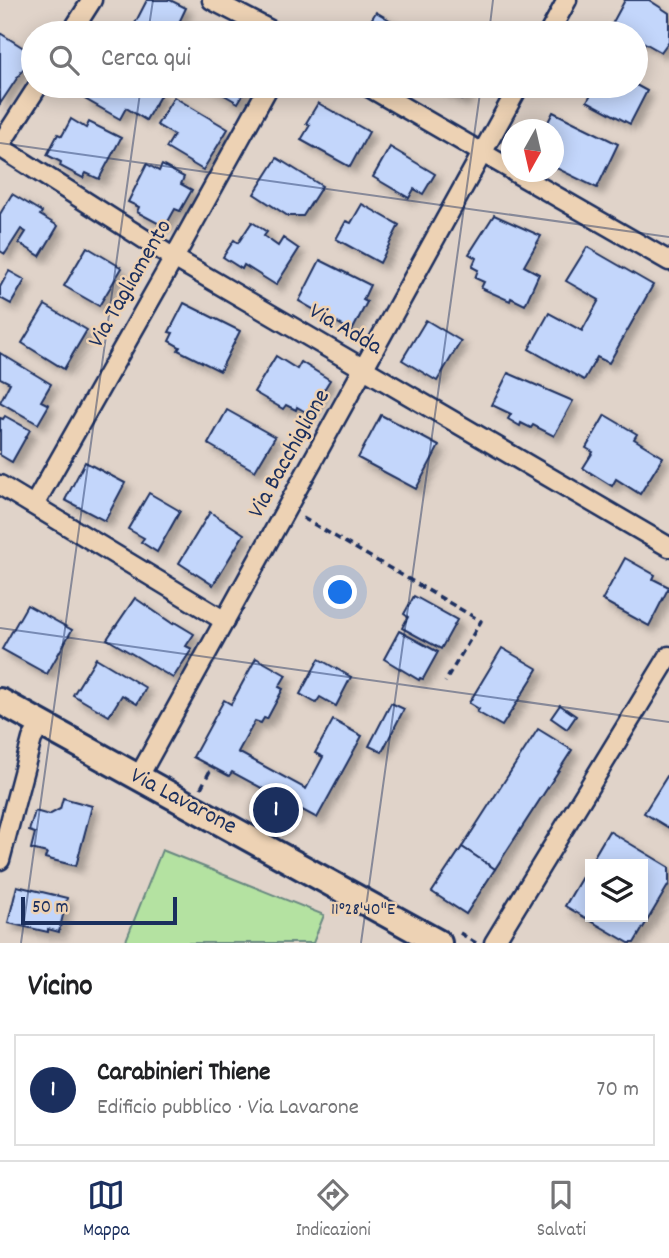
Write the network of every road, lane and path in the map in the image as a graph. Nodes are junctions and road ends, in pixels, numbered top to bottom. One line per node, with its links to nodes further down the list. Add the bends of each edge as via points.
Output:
1 (92, 0): 4 (street)
2 (212, 0): 5 (street)
3 (567, 0): 6 (street)
4 (79, 21)
5 (253, 21)
6 (556, 21)
7 (30, 98): 11 (street)
8 (262, 98): 15 (street, Via Tagliamento)
9 (388, 98): 12 (street)
10 (512, 98): 12 (street, Via Bacchiglione)
11 (0, 146): 15 (street, Via Adda)
12 (482, 153): 13 (street); 17 (street, Via Bacchiglione)
13 (501, 164)
14 (532, 182): 16 (street)
15 (174, 258): 17 (street, Via Adda); 19 (street, Via Tagliamento)
16 (669, 261)
17 (364, 370): 21 (street, Via Adda); 22 (street, Via Bacchiglione)
18 (0, 485): 19 (street)
19 (34, 505): 22 (street)
20 (301, 517): 24 (path, Via Bacchiglione, via 481,621)
21 (669, 547)
22 (225, 621): 28 (street, Via Bacchiglione)
23 (669, 656): 33 (street)
24 (445, 682)
25 (0, 701): 26 (main road, Via Lavarone)
26 (41, 724): 28 (main road, Via Lavarone); 30 (street, via 32,739)
27 (212, 767): 29 (path)
28 (138, 778): 31 (main road, Via Lavarone)
29 (200, 789)
30 (0, 860)
31 (446, 936): 32 (path)
32 (476, 943)
33 (494, 943)

